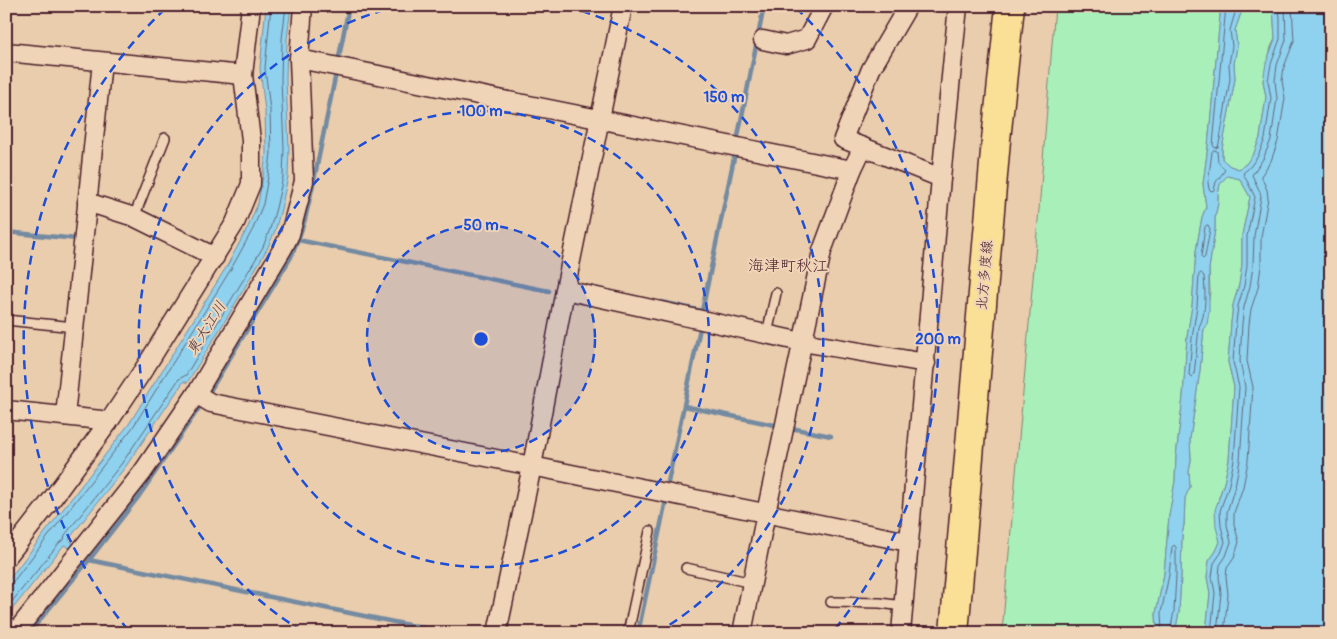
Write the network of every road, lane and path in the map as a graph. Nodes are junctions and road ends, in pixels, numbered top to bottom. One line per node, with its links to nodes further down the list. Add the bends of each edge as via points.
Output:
1 (251, 6): 12 (street)
2 (303, 6): 10 (street)
3 (623, 6): 13 (street)
4 (824, 6): 8 (street, via 807,39 786,45)
5 (908, 6): 15 (street, via 871,69 843,139)
6 (958, 6): 17 (street)
7 (1010, 6): 46 (main road, 北方多度線)
8 (763, 40)
9 (6, 52): 11 (street)
10 (299, 59): 13 (street); 28 (street, via 304,181 290,234)
11 (102, 62): 12 (street); 18 (street)
12 (243, 75): 20 (street, via 251,140 251,184 235,223)
13 (600, 120): 16 (street); 21 (street)
14 (165, 138): 19 (lane)
15 (863, 147): 16 (street); 17 (street)
16 (852, 170): 26 (street, via 822,251)
17 (941, 178): 27 (street)
18 (88, 202): 19 (street); 24 (street)
19 (134, 217): 20 (street)
20 (215, 257): 31 (street)
21 (565, 290): 25 (street); 32 (street)
22 (776, 293): 25 (lane)
23 (6, 320): 24 (lane)
24 (74, 327): 30 (street)
25 (767, 334): 26 (street)
26 (802, 342): 27 (street); 33 (street)
27 (926, 363): 35 (street)
28 (196, 394): 32 (street, via 211,403); 41 (street, via 142,473)
29 (6, 410): 30 (street)
30 (65, 416): 31 (street)
31 (108, 423): 36 (street)
32 (532, 466): 33 (street); 42 (street)
33 (766, 513): 35 (street); 38 (street)
34 (650, 531): 43 (lane)
35 (908, 542): 40 (street)
36 (6, 558)
37 (686, 568): 38 (lane)
38 (752, 583): 44 (street)
39 (831, 602): 40 (lane)
40 (903, 606): 45 (street)
41 (14, 633)
42 (497, 633)
43 (628, 633)
44 (742, 633)
45 (901, 633)
46 (954, 633)

